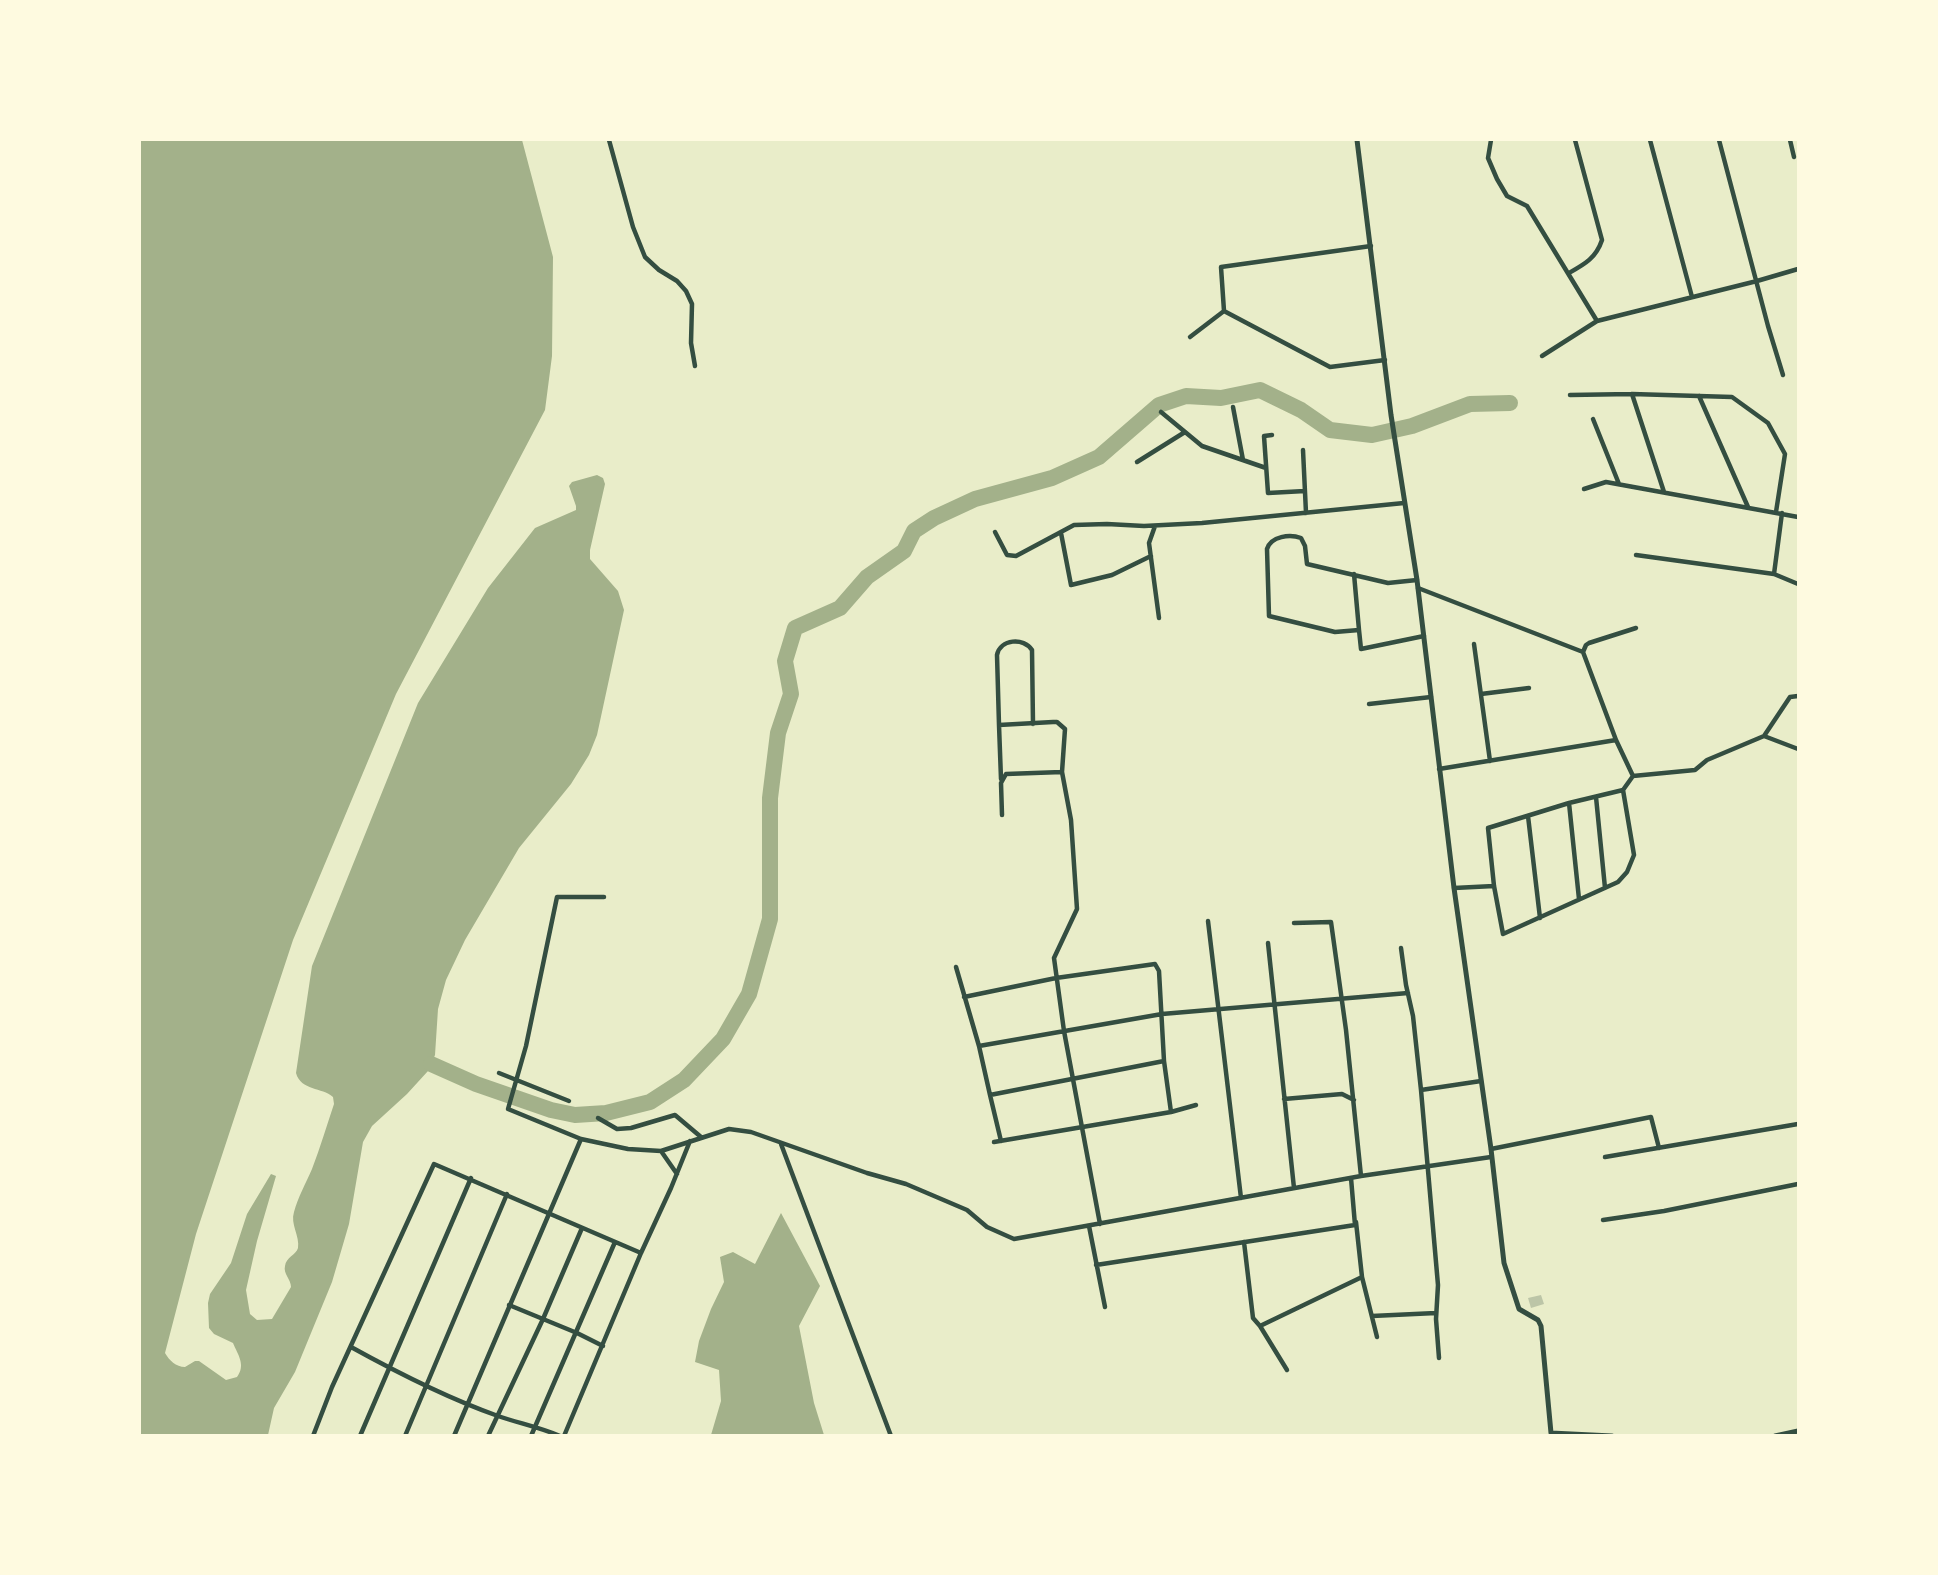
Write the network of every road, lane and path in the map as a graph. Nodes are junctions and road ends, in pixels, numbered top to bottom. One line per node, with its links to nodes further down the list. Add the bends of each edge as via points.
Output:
1 (609, 140): 19 (street, via 645,257 677,280 692,304)
2 (1357, 140): 9 (street)
3 (1491, 140): 11 (street, via 1488,158 1497,179 1507,196 1527,206)
4 (1575, 140): 11 (street, via 1602,240 1588,262)
5 (1650, 140): 13 (street)
6 (1719, 140): 12 (street)
7 (1790, 140): 8 (street)
8 (1794, 156)
9 (1371, 246): 14 (street, via 1221,267); 18 (street)
10 (1798, 269): 12 (street)
11 (1569, 273): 15 (street)
12 (1757, 281): 13 (street); 20 (street)
13 (1692, 297): 15 (street)
14 (1224, 310): 16 (street); 18 (street, via 1330,367)
15 (1597, 321): 17 (street)
16 (1190, 337)
17 (1542, 356)
18 (1385, 360): 37 (street)
19 (695, 366)
20 (1783, 375)
21 (1570, 394): 22 (street)
22 (1632, 394): 23 (street); 36 (street)
23 (1699, 396): 38 (street); 40 (street, via 1732,397 1768,423 1785,454)
24 (1233, 408): 30 (street)
25 (1161, 412): 27 (street)
26 (1593, 420): 33 (street)
27 (1185, 432): 30 (street, via 1202,446); 31 (street)
28 (1272, 435): 32 (street, via 1264,436)
29 (1303, 450): 35 (street)
30 (1243, 460): 32 (street)
31 (1137, 462)
32 (1266, 468): 35 (street, via 1268,493)
33 (1619, 484): 34 (street, via 1606,482); 36 (street)
34 (1584, 489)
35 (1305, 492): 39 (street)
36 (1664, 492): 38 (street)
37 (1404, 503): 39 (street); 49 (street)
38 (1748, 507): 40 (street)
39 (1306, 513): 42 (street)
40 (1779, 513): 41 (street); 48 (street)
41 (1798, 517)
42 (1155, 526): 44 (street, via 1074,525); 46 (street, via 1149,543)
43 (995, 532): 44 (street, via 1007,555 1017,556)
44 (1060, 533): 46 (street, via 1071,585 1112,575)
45 (1636, 555): 48 (street)
46 (1151, 556): 52 (street)
47 (1354, 574): 49 (street, via 1388,583); 54 (street); 54 (street, via 1308,564 1304,540 1298,536 1274,538 1268,544 1269,616 1335,632)
48 (1774, 574): 50 (street)
49 (1417, 580): 51 (street)
50 (1798, 584)
51 (1418, 588): 55 (street); 57 (street)
52 (1159, 618)
53 (1636, 628): 57 (street, via 1589,643)
54 (1359, 630): 55 (street, via 1361,649)
55 (1424, 636): 61 (street)
56 (1474, 644): 59 (street)
57 (1583, 652): 66 (street)
58 (1529, 688): 59 (street)
59 (1481, 694): 68 (street)
60 (1798, 696): 65 (street, via 1790,697)
61 (1431, 698): 62 (street); 69 (street)
62 (1369, 704)
63 (1033, 724): 64 (street); 64 (street, via 1032,650 1021,641 1004,644 998,651); 70 (street, via 1057,722 1065,729)
64 (999, 725): 72 (street)
65 (1764, 736): 67 (street); 71 (street, via 1707,760 1695,770)
66 (1616, 740): 68 (street); 71 (street)
67 (1798, 749)
68 (1490, 760): 69 (street)
69 (1439, 769): 79 (street)
70 (1062, 772): 72 (street, via 1009,772); 89 (street, via 1071,820 1077,909 1054,958)
71 (1633, 776): 73 (street)
72 (1001, 783): 76 (street)
73 (1623, 790): 74 (street); 80 (street, via 1634,855 1618,882)
74 (1596, 797): 75 (street); 80 (street)
75 (1569, 803): 77 (street); 82 (street)
76 (1002, 815)
77 (1528, 816): 78 (street, via 1488,828); 83 (street)
78 (1494, 886): 79 (street); 83 (street, via 1503,934)
79 (1454, 888): 102 (street)
80 (1605, 888): 82 (street)
81 (604, 897): 100 (street, via 557,897)
82 (1579, 899): 83 (street)
83 (1540, 918)
84 (1208, 921): 94 (street)
85 (1294, 923): 92 (street, via 1331,922)
86 (1268, 943): 93 (street)
87 (1401, 948): 90 (street)
88 (956, 967): 91 (street)
89 (1056, 978): 91 (street); 95 (street, via 1155,964); 96 (street)
90 (1408, 993): 92 (street); 103 (street)
91 (964, 997): 97 (street)
92 (1342, 999): 93 (street); 106 (street)
93 (1274, 1004): 94 (street); 105 (street)
94 (1219, 1009): 95 (street); 132 (street)
95 (1162, 1014): 96 (street); 98 (street)
96 (1064, 1031): 97 (street); 101 (street)
97 (980, 1046): 104 (street)
98 (1164, 1061): 101 (street); 109 (street)
99 (500, 1072): 100 (street)
100 (517, 1078): 107 (street); 114 (street, via 508,1109)
101 (1073, 1078): 104 (street); 112 (street)
102 (1481, 1081): 103 (street); 120 (street)
103 (1421, 1090): 124 (street)
104 (990, 1095): 116 (street)
105 (1284, 1099): 106 (street, via 1342,1094); 130 (street)
106 (1354, 1100): 126 (street)
107 (569, 1101)
108 (1196, 1106): 109 (street)
109 (1171, 1112): 112 (street)
110 (597, 1118): 113 (street, via 617,1129 675,1115)
111 (1798, 1124): 119 (street)
112 (1082, 1127): 116 (street); 136 (street)
113 (701, 1137): 115 (street); 118 (street, via 729,1129 751,1132)
114 (581, 1138): 121 (street, via 628,1149); 133 (street)
115 (690, 1141): 121 (street); 125 (street)
116 (1001, 1141): 117 (street)
117 (993, 1143)
118 (781, 1144): 137 (street, via 906,1184 967,1210 987,1227 1014,1239); 170 (street)
119 (1659, 1148): 120 (street, via 1651,1117); 123 (street)
120 (1491, 1149): 122 (street)
121 (661, 1151): 125 (street)
122 (1491, 1156): 124 (street); 162 (street, via 1508,1277 1520,1309 1541,1326)
123 (1605, 1157)
124 (1426, 1166): 126 (street); 146 (street, via 1438,1285)
125 (677, 1174): 141 (street)
126 (1361, 1176): 128 (street)
127 (471, 1178): 131 (street); 153 (street, via 435,1164); 155 (street)
128 (1351, 1178): 130 (street); 135 (street)
129 (1798, 1184): 134 (street)
130 (1294, 1188): 132 (street)
131 (507, 1194): 133 (street); 157 (street)
132 (1241, 1198): 136 (street)
133 (549, 1213): 138 (street); 144 (street)
134 (1603, 1220)
135 (1355, 1221): 140 (street, via 1355,1226); 143 (street)
136 (1101, 1224): 137 (street)
137 (1089, 1226): 142 (street)
138 (582, 1228): 139 (street); 148 (street)
139 (615, 1242): 141 (street); 150 (street)
140 (1245, 1242): 142 (street); 149 (street, via 1252,1318)
141 (641, 1253): 152 (street)
142 (1096, 1265): 145 (street)
143 (1362, 1276): 147 (street); 149 (street)
144 (509, 1305): 148 (street); 158 (street)
145 (1106, 1307)
146 (1436, 1313): 147 (street); 154 (street)
147 (1372, 1316): 151 (street)
148 (543, 1319): 150 (street); 159 (street)
149 (1260, 1326): 156 (street)
150 (577, 1333): 152 (street); 160 (street)
151 (1377, 1337)
152 (603, 1346): 169 (street)
153 (351, 1347): 155 (street); 163 (street)
154 (1439, 1358)
155 (389, 1368): 157 (street); 164 (street)
156 (1287, 1370)
157 (427, 1386): 158 (street); 165 (street)
158 (468, 1403): 159 (street); 166 (street)
159 (499, 1416): 160 (street); 167 (street)
160 (535, 1426): 168 (street); 169 (street)
161 (1798, 1431): 172 (street)
162 (1551, 1434): 171 (street)
163 (313, 1436)
164 (360, 1436)
165 (405, 1436)
166 (454, 1436)
167 (488, 1436)
168 (531, 1436)
169 (562, 1436)
170 (891, 1436)
171 (1612, 1436)
172 (1774, 1436)

